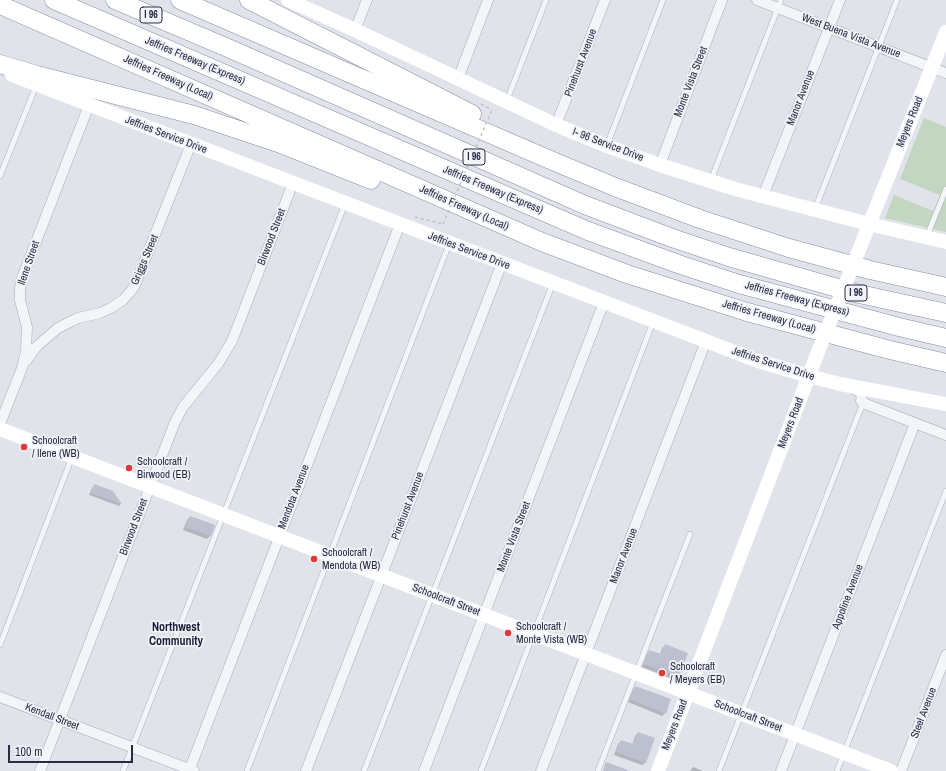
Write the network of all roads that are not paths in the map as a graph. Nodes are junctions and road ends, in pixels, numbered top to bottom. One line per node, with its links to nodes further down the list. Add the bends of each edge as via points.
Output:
1 (54, 0): 54 (highway, Jeffries Freeway (Express) / I 96, via 588,231 739,284)
2 (115, 0): 52 (highway, Jeffries Freeway (Express) / I 96, via 578,202 729,257 855,293)
3 (180, 0): 33 (highway, I 96)
4 (249, 0): 33 (highway, via 516,137)
5 (288, 0): 15 (street, I- 96 Service Drive)
6 (367, 0): 19 (street)
7 (488, 0): 26 (street)
8 (546, 0): 28 (lane)
9 (605, 0): 30 (street, Pinehurst Avenue)
10 (663, 0): 32 (lane)
11 (722, 0): 34 (street, Monte Vista Street)
12 (757, 0): 16 (street, West Buena Vista Avenue)
13 (840, 0): 18 (street, Manor Avenue)
14 (897, 0): 21 (lane)
15 (305, 4): 19 (street, I- 96 Service Drive)
16 (779, 4): 18 (street, West Buena Vista Avenue); 36 (lane)
17 (0, 5): 41 (highway, Jeffries Freeway (Local))
18 (829, 28): 21 (street, West Buena Vista Avenue); 39 (street, Manor Avenue)
19 (356, 30): 26 (street, I- 96 Service Drive)
20 (946, 32): 23 (street, Meyers Road)
21 (879, 47): 23 (street, West Buena Vista Avenue); 42 (lane)
22 (0, 64): 41 (highway, via 194,115 285,146 393,190)
23 (932, 67): 25 (street, West Buena Vista Avenue); 44 (street, Meyers Road)
24 (0, 71): 27 (street, Jeffries Service Drive)
25 (946, 73)
26 (458, 79): 28 (street, I- 96 Service Drive)
27 (36, 85): 29 (street, Jeffries Service Drive); 35 (lane)
28 (506, 102): 30 (street, I- 96 Service Drive)
29 (89, 106): 31 (street, Jeffries Service Drive); 57 (street, Ilene Street, via 22,278 20,300 28,337)
30 (556, 125): 32 (street, I- 96 Service Drive)
31 (191, 144): 37 (street, Jeffries Service Drive); 57 (street, Griggs Street, via 136,285 123,300 111,308 78,318 58,328 36,347)
32 (606, 146): 34 (street, I- 96 Service Drive)
33 (548, 159): 50 (highway, I 96, via 700,220 788,248)
34 (660, 165): 36 (street, I- 96 Service Drive)
35 (0, 176)
36 (711, 181): 39 (street, I- 96 Service Drive)
37 (293, 183): 40 (street, Jeffries Service Drive); 67 (street, Birwood Street, via 232,341 218,364 178,415)
38 (946, 189): 45 (lane)
39 (763, 196): 42 (street, I- 96 Service Drive)
40 (346, 203): 43 (street, Jeffries Service Drive); 69 (lane)
41 (456, 205): 56 (highway, Jeffries Freeway (Local), via 542,242 627,274 747,312)
42 (815, 209): 44 (street, I- 96 Service Drive)
43 (400, 224): 47 (street, Jeffries Service Drive); 71 (street, Mendota Avenue)
44 (869, 224): 45 (street, I- 96 Service Drive); 58 (street, Meyers Road, bridge)
45 (926, 238): 46 (street, I- 96 Service Drive)
46 (946, 242)
47 (450, 243): 48 (street, Jeffries Service Drive); 72 (lane)
48 (502, 263): 49 (street, Jeffries Service Drive); 73 (street, Pinehurst Avenue)
49 (553, 283): 51 (street, Jeffries Service Drive); 74 (lane)
50 (946, 287)
51 (604, 302): 53 (street, Jeffries Service Drive); 75 (street, Monte Vista Street)
52 (946, 313)
53 (654, 322): 55 (street, Jeffries Service Drive); 76 (lane)
54 (946, 338)
55 (706, 342): 58 (street, Jeffries Service Drive); 78 (street, Manor Avenue)
56 (943, 363)
57 (22, 368): 63 (street, Ilene Street)
58 (809, 376): 59 (street, Jeffries Service Drive); 81 (street, Meyers Road)
59 (847, 385): 60 (street, via 862,394); 61 (street, Jeffries Service Drive)
60 (863, 403): 62 (street); 83 (lane)
61 (946, 404)
62 (915, 423): 65 (street); 85 (street, Appoline Avenue)
63 (0, 424)
64 (0, 429): 66 (street, Schoolcraft Street)
65 (946, 435)
66 (72, 456): 67 (street, Schoolcraft Street); 77 (lane)
67 (150, 486): 69 (street, Schoolcraft Street); 84 (street, Birwood Street)
68 (946, 491): 87 (lane)
69 (224, 514): 71 (street, Schoolcraft Street); 86 (lane)
70 (690, 534): 80 (lane)
71 (279, 536): 72 (street, Schoolcraft Street); 88 (street, Mendota Avenue)
72 (330, 555): 73 (street, Schoolcraft Street); 91 (lane)
73 (381, 575): 74 (street, Schoolcraft Street); 92 (street, Pinehurst Avenue)
74 (432, 594): 75 (street, Schoolcraft Street); 93 (lane)
75 (484, 614): 76 (street, Schoolcraft Street); 94 (street, Monte Vista Street)
76 (534, 634): 78 (street, Schoolcraft Street); 95 (lane)
77 (0, 645)
78 (586, 654): 80 (street, Schoolcraft Street); 96 (street, Manor Avenue)
79 (946, 655): 103 (street, Steel Avenue)
80 (636, 672): 81 (street, Schoolcraft Street); 97 (lane)
81 (688, 692): 83 (street, Schoolcraft Street); 98 (street, Meyers Road)
82 (0, 697): 84 (street, Kendall Street)
83 (741, 713): 85 (street, Schoolcraft Street); 99 (lane)
84 (60, 720): 86 (street, Kendall Street); 89 (street, Birwood Street)
85 (795, 734): 87 (street, Schoolcraft Street); 100 (street, Appoline Avenue)
86 (132, 747): 88 (street, Kendall Street); 90 (lane)
87 (844, 753): 101 (lane); 102 (street, Schoolcraft Street)
88 (191, 770)
89 (40, 771)
90 (123, 771)
91 (247, 771)
92 (306, 771)
93 (364, 771)
94 (424, 771)
95 (480, 771)
96 (541, 771)
97 (598, 771)
98 (658, 771)
99 (719, 771)
100 (781, 771)
101 (837, 771)
102 (891, 771)
103 (901, 771)

